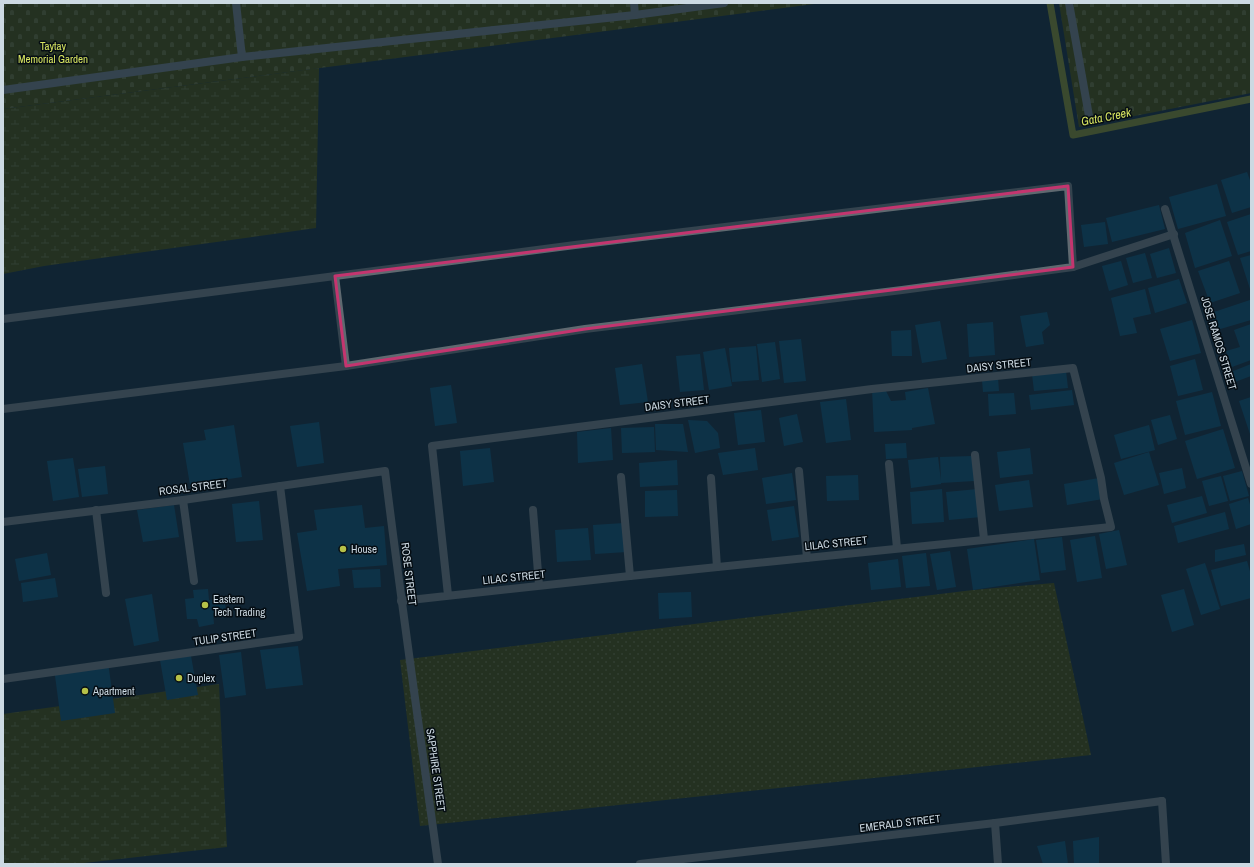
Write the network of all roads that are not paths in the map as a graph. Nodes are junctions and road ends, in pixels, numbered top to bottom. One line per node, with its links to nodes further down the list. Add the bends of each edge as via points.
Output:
1 (236, 3): 6 (street)
2 (634, 3): 5 (street)
3 (724, 3): 5 (street)
4 (1069, 3): 8 (street)
5 (635, 15): 6 (street)
6 (242, 57): 7 (street)
7 (3, 90)
8 (1089, 116)
9 (1165, 209): 10 (street, JOSE RAMOS STREET)
10 (1174, 234): 11 (street); 23 (street, JOSE RAMOS STREET)
11 (1073, 267): 12 (street, via 1068,186); 14 (street, via 585,329)
12 (335, 276): 13 (street); 14 (street)
13 (3, 318)
14 (346, 366): 16 (street)
15 (1073, 368): 29 (street, LILAC STREET, via 1111,527); 37 (street, DAISY STREET, via 872,389 432,446)
16 (3, 409)
17 (975, 455): 29 (street)
18 (889, 464): 30 (street)
19 (385, 471): 24 (street, ROSAL STREET); 38 (street, ROSE STREET)
20 (799, 471): 31 (street)
21 (621, 477): 33 (street)
22 (711, 478): 32 (street)
23 (1251, 484)
24 (280, 486): 25 (street, ROSAL STREET); 39 (street, TULIP STREET, via 299,638)
25 (183, 500): 26 (street, ROSAL STREET); 34 (street)
26 (96, 510): 28 (street, ROSAL STREET); 36 (street)
27 (533, 510): 35 (street)
28 (3, 522)
29 (984, 539): 30 (street, LILAC STREET)
30 (897, 548): 31 (street, LILAC STREET)
31 (807, 558): 32 (street, LILAC STREET)
32 (717, 567): 33 (street, LILAC STREET)
33 (630, 576): 35 (street, LILAC STREET)
34 (194, 581)
35 (539, 585): 37 (street, LILAC STREET)
36 (106, 593)
37 (448, 595): 38 (street, LILAC STREET)
38 (401, 601): 40 (street, ROSE STREET)
39 (3, 679)
40 (413, 679): 43 (street, SAPPHIRE STREET)
41 (995, 823): 42 (street, EMERALD STREET); 45 (street); 46 (street, EMERALD STREET, via 1162,801)
42 (669, 862): 44 (street, EMERALD STREET)
43 (438, 864)
44 (640, 864)
45 (998, 864)
46 (1166, 864)

